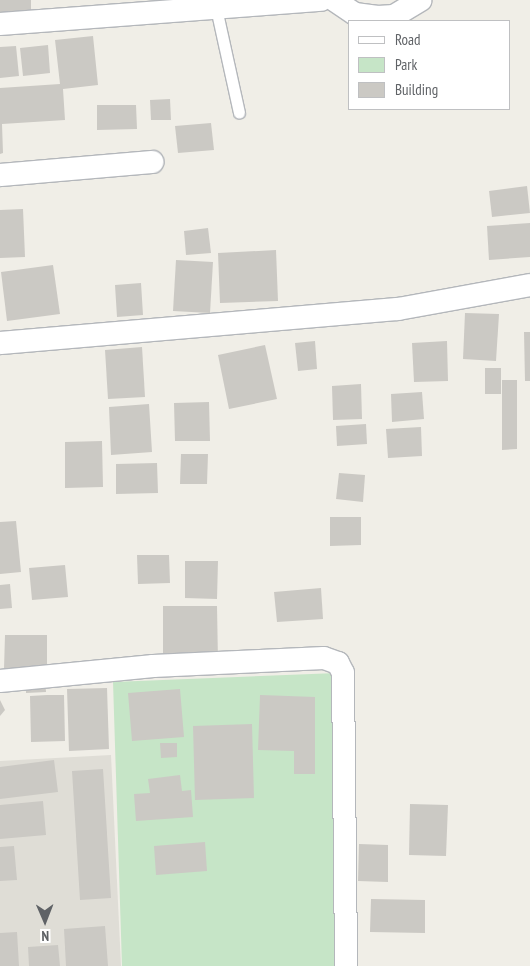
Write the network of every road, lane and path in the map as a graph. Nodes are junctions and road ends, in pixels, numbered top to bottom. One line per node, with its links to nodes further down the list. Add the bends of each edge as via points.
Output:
1 (321, 0): 4 (street)
2 (334, 0): 3 (street, via 355,14 378,17 394,16)
3 (421, 0)
4 (216, 8): 5 (street); 6 (lane)
5 (0, 24)
6 (239, 113)
7 (152, 162): 8 (street)
8 (0, 176)
9 (530, 285): 10 (street, via 398,309)
10 (0, 343)
11 (0, 681): 12 (street, via 153,666 324,658 338,663 343,673)
12 (346, 966)

